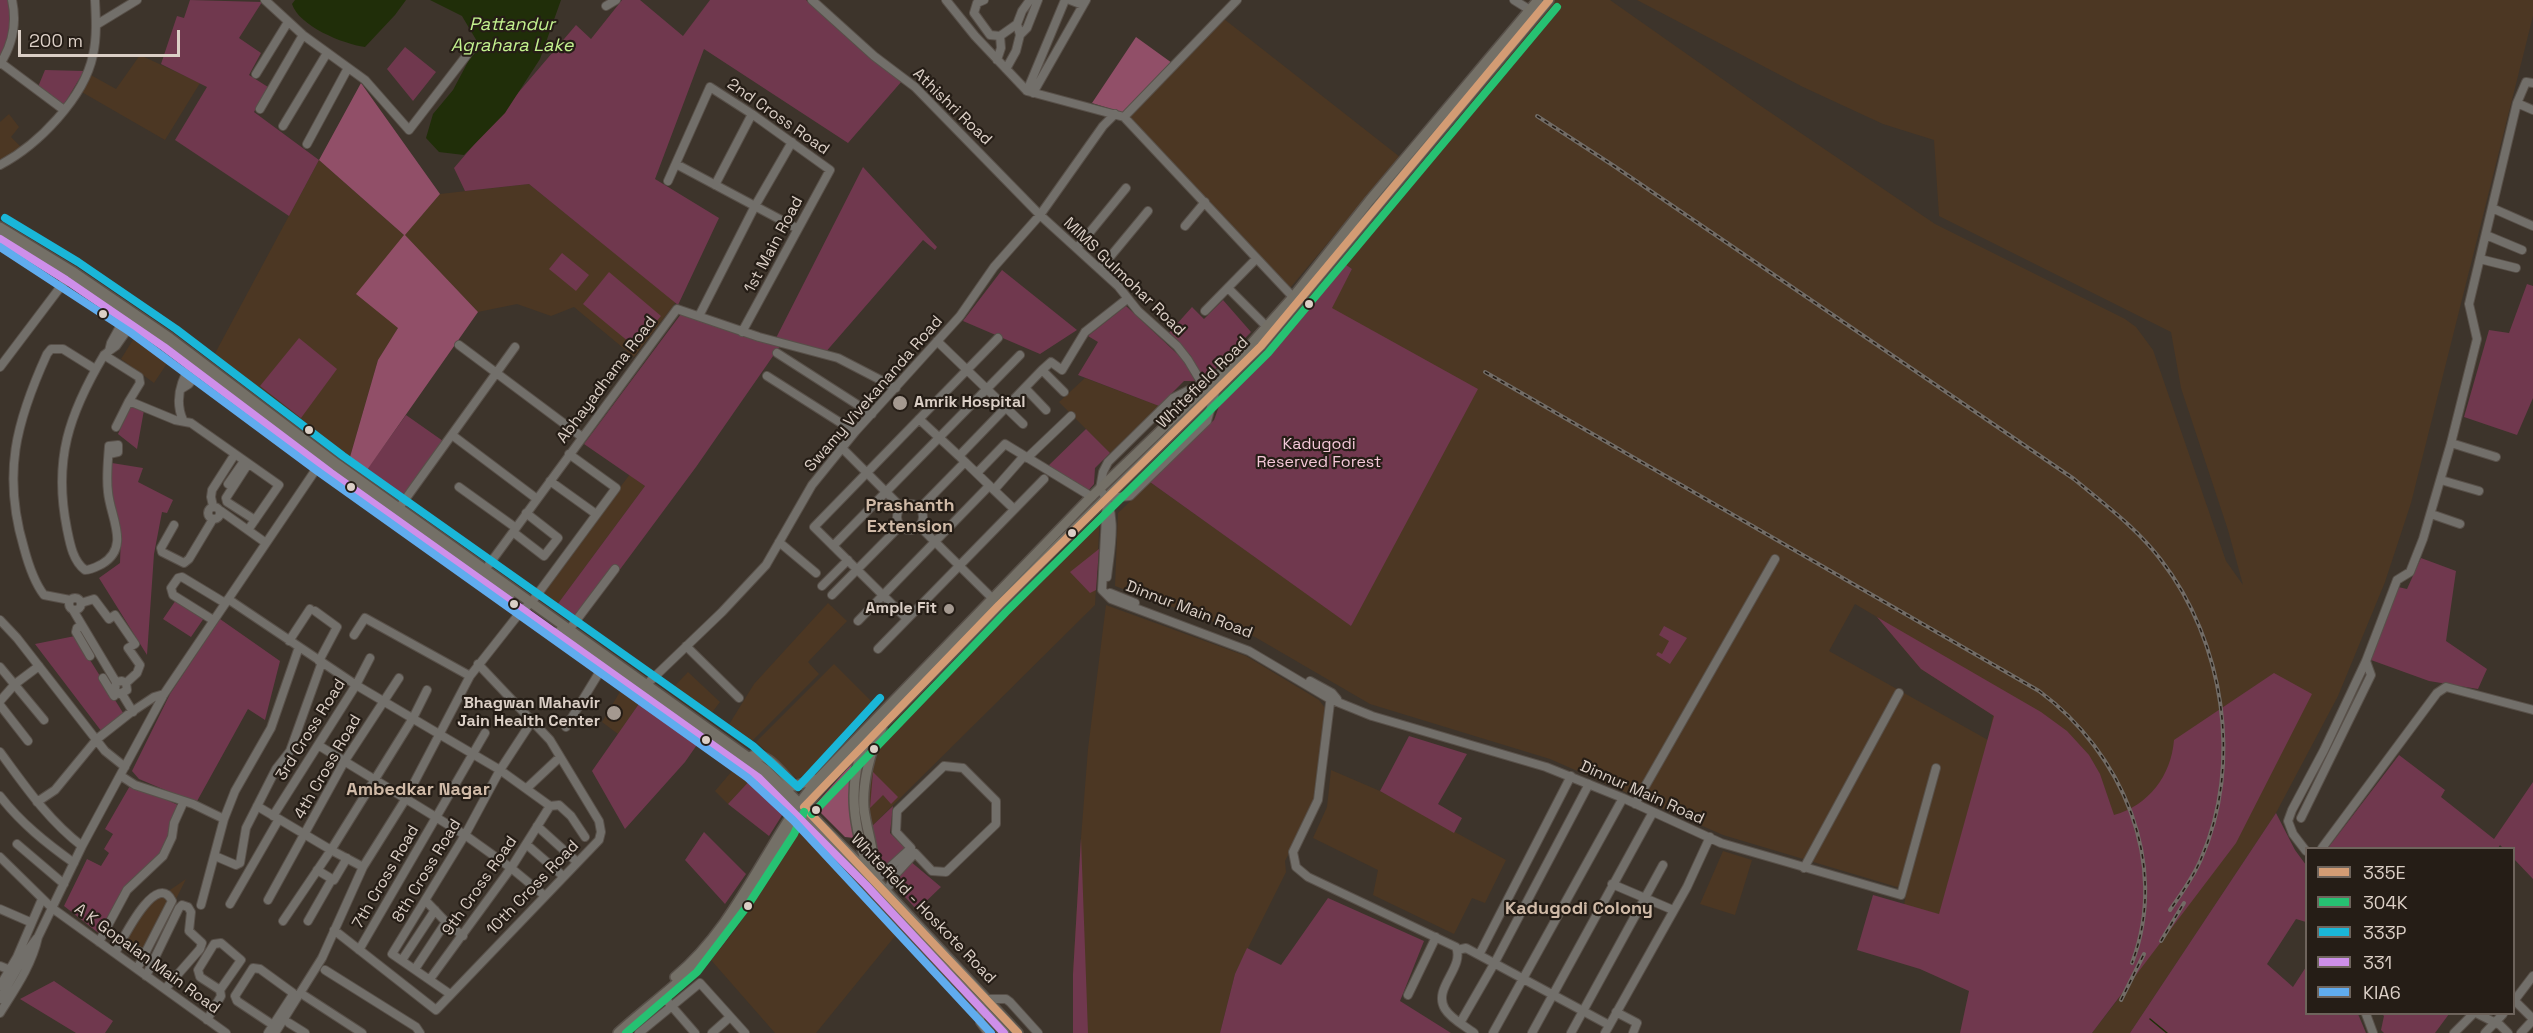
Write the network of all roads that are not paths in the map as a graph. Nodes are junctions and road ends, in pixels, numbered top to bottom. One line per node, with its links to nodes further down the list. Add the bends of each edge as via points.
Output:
1 (12, 0): 31 (street, via 14,32)
2 (95, 0): 22 (street)
3 (137, 0): 22 (street)
4 (265, 0): 20 (street)
5 (608, 0): 6 (street, via 606,6)
6 (616, 0)
7 (812, 0): 57 (street, Athishri Road, via 915,87)
8 (946, 0): 30 (street)
9 (984, 0): 25 (street, via 976,3 974,13 986,32)
10 (1030, 0): 21 (street)
11 (1038, 0): 24 (street, via 1027,28)
12 (1065, 0): 36 (street)
13 (1070, 0): 18 (street)
14 (1237, 0): 43 (street)
15 (1514, 0): 19 (street)
16 (1538, 0): 19 (main road, Whitefield Road)
17 (1549, 0): 96 (main road, Whitefield Road, via 1261,346)
18 (1084, 3): 36 (street)
19 (1530, 10): 72 (main road, Whitefield Road)
20 (288, 22): 23 (street); 34 (street)
21 (1017, 24): 24 (street); 25 (street)
22 (96, 25): 38 (street, via 93,56 81,85)
23 (303, 35): 29 (street); 39 (street)
24 (1020, 35): 28 (street)
25 (1000, 36): 27 (street)
26 (473, 47): 32 (street, via 409,130 365,80)
27 (1001, 48): 28 (street); 30 (street)
28 (1016, 51): 33 (street)
29 (327, 53): 32 (street); 44 (street)
30 (997, 60): 33 (street)
31 (0, 63): 38 (street)
32 (348, 68): 46 (street)
33 (1006, 69): 36 (street)
34 (256, 74)
35 (2530, 83): 37 (street)
36 (1030, 92): 42 (street)
37 (2517, 103): 40 (street); 55 (street)
38 (64, 110): 48 (street, via 28,148)
39 (260, 110)
40 (2533, 110)
41 (752, 114): 45 (street, 2nd Cross Road); 47 (street, 2nd Cross Road, via 710,87); 51 (street)
42 (1115, 114): 43 (street); 57 (street, Swamy Vivekananda Road)
43 (1124, 117): 53 (street)
44 (283, 126)
45 (792, 142): 49 (street, 2nd Cross Road); 54 (street)
46 (307, 144)
47 (676, 164): 50 (street); 51 (street)
48 (0, 165)
49 (830, 170): 61 (street, 1st Main Road)
50 (668, 181)
51 (715, 185): 54 (street)
52 (1126, 188): 64 (street)
53 (1205, 202): 58 (street); 66 (street)
54 (755, 206): 61 (street); 76 (street)
55 (2492, 208): 59 (street); 63 (street)
56 (1148, 211): 69 (street)
57 (1040, 215): 64 (street, MIMS Gulmohar Road); 80 (street, Swamy Vivekananda Road)
58 (1185, 226)
59 (2533, 226)
60 (0, 227): 75 (main road, via 72,271)
61 (798, 229): 78 (street, 1st Main Road)
62 (0, 234): 70 (main road)
63 (2486, 235): 65 (street); 67 (street)
64 (1077, 248): 69 (street, MIMS Gulmohar Road)
65 (2522, 250)
66 (1256, 259): 71 (street); 72 (street)
67 (2480, 260): 68 (street); 111 (street, via 2469,303 2477,339)
68 (2516, 268)
69 (1100, 269): 73 (street, MIMS Gulmohar Road)
70 (68, 277): 75 (main road); 87 (street)
71 (1228, 288): 74 (street); 77 (street)
72 (1293, 297): 77 (main road, Whitefield Road)
73 (1127, 299): 90 (street, via 1084,332 1062,370 1051,362); 96 (street, MIMS Gulmohar Road, via 1177,346)
74 (1205, 311)
75 (132, 316): 83 (street, via 116,346); 86 (main road); 118 (main road)
76 (699, 316): 78 (street, Abhayadhama Road); 110 (street, Abhayadhama Road, via 677,309)
77 (1267, 327): 96 (main road, Whitefield Road)
78 (742, 332): 93 (street, Abhayadhama Road, via 838,358)
79 (998, 338): 89 (street)
80 (937, 341): 89 (street); 93 (street, Swamy Vivekananda Road)
81 (459, 345): 91 (street)
82 (515, 347): 91 (street)
83 (106, 353): 88 (street); 98 (street, via 140,377)
84 (777, 353): 101 (street)
85 (1020, 355): 94 (street)
86 (196, 366): 104 (street, via 189,384 181,389 178,409); 118 (main road)
87 (0, 367)
88 (95, 369): 113 (street, via 70,425 61,484 70,543 76,561 85,570 108,560 118,540 108,492); 165 (street, via 63,349 51,349 46,354 27,397 13,463 15,511 36,579 44,595)
89 (967, 369): 94 (street); 103 (street)
90 (1042, 370): 95 (street); 97 (street)
91 (496, 374): 108 (street); 110 (street)
92 (767, 376): 107 (street)
93 (896, 387): 101 (street, Swamy Vivekananda Road)
94 (986, 388): 99 (street); 109 (street)
95 (1025, 388): 99 (street); 100 (street)
96 (1211, 391): 129 (main road, Whitefield Road); 129 (street, via 1189,390 1173,398 1108,462); 133 (main road, Whitefield Road); 133 (street, via 1208,421 1130,496)
97 (1064, 392)
98 (129, 401): 104 (street); 106 (street)
99 (1005, 407): 105 (street); 119 (street)
100 (1046, 410)
101 (872, 414): 107 (street, Swamy Vivekananda Road)
102 (1071, 416): 116 (street)
103 (919, 419): 109 (street); 121 (street)
104 (183, 420): 114 (street)
105 (1023, 424)
106 (116, 427)
107 (855, 432): 112 (street, Swamy Vivekananda Road)
108 (452, 435): 134 (street); 136 (street)
109 (938, 436): 119 (street); 131 (street)
110 (582, 437): 115 (street, Abhayadhama Road)
111 (2451, 443): 117 (street); 124 (street)
112 (842, 447): 121 (street); 150 (street, Swamy Vivekananda Road, via 812,485)
113 (109, 454)
114 (235, 454): 120 (street); 138 (street, via 212,490)
115 (569, 454): 125 (street, Abhayadhama Road); 141 (street, via 616,488)
116 (1026, 457): 122 (street, via 1005,444); 128 (street); 132 (street)
117 (2496, 457)
118 (324, 458): 136 (main road); 152 (street); 168 (main road)
119 (962, 459): 122 (street); 137 (street)
120 (246, 462): 126 (street); 143 (street, via 226,498); 143 (street, via 279,485)
121 (867, 472): 131 (street); 153 (street, via 814,527)
122 (977, 473): 128 (street)
123 (1044, 479): 139 (street)
124 (2440, 480): 130 (street); 142 (street)
125 (550, 481): 134 (street, Abhayadhama Road); 141 (street)
126 (226, 486)
127 (459, 488): 149 (street)
128 (992, 488): 139 (street); 151 (street)
129 (1100, 489): 132 (main road, Whitefield Road); 133 (street)
130 (2479, 491)
131 (885, 492): 135 (street); 153 (street)
132 (1092, 496): 164 (main road, Whitefield Road)
133 (1107, 498): 183 (main road, Whitefield Road); 204 (street, Dinnur Main Road, via 1112,514 1107,585 1110,593 1250,647)
134 (537, 499): 140 (street, Abhayadhama Road)
135 (901, 507): 137 (street, via 910,503); 146 (street, via 896,516)
136 (399, 508): 158 (main road)
137 (920, 508): 147 (street, via 924,516)
138 (217, 509): 145 (street, via 219,518 213,519 183,563 161,548); 148 (street)
139 (1014, 509): 156 (street)
140 (526, 513): 149 (street, Abhayadhama Road); 149 (street, via 558,538 544,556)
141 (596, 514): 168 (street)
142 (2431, 514): 144 (street); 184 (street, via 2410,572 2397,580)
143 (255, 520): 148 (street)
144 (2460, 524)
145 (174, 525)
146 (900, 526): 147 (street, via 909,531); 157 (street)
147 (920, 526): 151 (street)
148 (248, 530): 152 (street)
149 (514, 530): 158 (street, Abhayadhama Road)
150 (779, 542): 160 (street); 178 (street, Swamy Vivekananda Road, via 766,565)
151 (935, 542): 156 (street); 163 (street)
152 (266, 543): 166 (street)
153 (833, 546): 155 (street)
154 (1775, 559): 241 (street)
155 (848, 560): 157 (street); 161 (street)
156 (959, 565): 164 (street); 170 (street)
157 (857, 569): 162 (street); 163 (street)
158 (486, 570): 168 (main road)
159 (615, 570): 175 (street)
160 (816, 573)
161 (822, 586)
162 (832, 595)
163 (883, 595): 170 (street); 173 (street)
164 (992, 598): 183 (main road, Whitefield Road)
165 (70, 600): 167 (street, via 75,598); 169 (street)
166 (226, 601): 172 (street); 172 (street, via 182,577 171,588 173,595); 177 (street)
167 (81, 603): 169 (street); 195 (street, via 93,599 109,619 115,615 135,644 128,648 140,665)
168 (529, 605): 175 (main road); 186 (main road); 187 (street)
169 (73, 610): 174 (street)
170 (907, 619): 180 (street)
171 (0, 620): 188 (street)
172 (213, 620): 201 (street)
173 (858, 621)
174 (82, 625): 181 (street, via 76,632); 194 (street)
175 (569, 630): 198 (main road)
176 (354, 635): 191 (street, via 364,618)
177 (289, 641): 179 (street); 185 (street, via 313,610 337,627)
178 (686, 646): 198 (street, Swamy Vivekananda Road); 203 (street)
179 (299, 647): 185 (street); 249 (street, via 271,728 235,791)
180 (878, 649)
181 (90, 656)
182 (370, 658): 197 (street, 3rd Cross Road)
183 (938, 660): 190 (main road, Whitefield Road)
184 (2366, 661): 248 (street, via 2371,675); 259 (street, via 2288,821)
185 (320, 662): 197 (street); 242 (street, via 290,751)
186 (605, 663): 215 (street); 244 (main road, via 755,770)
187 (478, 664): 191 (street); 214 (street, 10th Cross Road)
188 (39, 666): 196 (street); 219 (street)
189 (0, 667): 196 (street)
190 (929, 669): 211 (main road, Whitefield Road); 232 (main road, Whitefield Road)
191 (470, 676): 217 (street)
192 (103, 678): 202 (street, via 113,695)
193 (399, 678): 206 (street, 4th Cross Road)
194 (116, 682): 195 (street); 202 (street, via 115,691)
195 (126, 683): 202 (street)
196 (15, 684): 205 (street); 213 (street)
197 (356, 685): 206 (street); 221 (street, 3rd Cross Road)
198 (650, 687): 210 (main road); 225 (main road)
199 (427, 690): 212 (street)
200 (1899, 693): 270 (street)
201 (164, 694): 209 (street); 227 (street)
202 (123, 695): 209 (street)
203 (739, 698)
204 (1333, 698): 231 (street, Dinnur Main Road, via 1372,716); 297 (street, via 1318,800 1293,852 1294,863 1308,877)
205 (0, 700)
206 (383, 701): 212 (street); 226 (street, 4th Cross Road)
207 (0, 705): 220 (street)
208 (2533, 710): 258 (street, via 2446,687 2437,693)
209 (133, 712): 219 (street)
210 (682, 713)
211 (890, 716): 218 (main road, Whitefield Road); 274 (main road, via 878,737 866,784 864,807 875,861)
212 (413, 718): 217 (street); 233 (street)
213 (44, 720)
214 (532, 721): 224 (street, 10th Cross Road); 229 (street, 8th Cross Road)
215 (566, 727)
216 (485, 733): 223 (street, 7th Cross Road)
217 (440, 735): 223 (street); 238 (street)
218 (868, 738): 244 (main road, Whitefield Road); 274 (main road, via 859,759 853,802 860,842)
219 (98, 739): 227 (street, via 107,753); 239 (street, via 55,790)
220 (28, 741)
221 (318, 745): 226 (street); 246 (street, 3rd Cross Road)
222 (0, 752): 239 (street)
223 (472, 754): 229 (street); 247 (street, 7th Cross Road)
224 (560, 757): 235 (street); 265 (street, 10th Cross Road, via 601,827 598,840)
225 (749, 757): 232 (main road, via 763,755 794,786); 244 (main road)
226 (344, 762): 233 (street); 251 (street, 4th Cross Road)
227 (125, 767): 230 (street)
228 (1936, 768): 270 (street, Dinnur Main Road, via 1901,895)
229 (500, 770): 235 (street); 252 (street, 8th Cross Road)
230 (121, 776): 240 (street); 257 (street)
231 (1571, 776): 234 (street, Dinnur Main Road); 304 (street)
232 (819, 778): 244 (main road, Whitefield Road)
233 (374, 780): 238 (street); 260 (street)
234 (1589, 784): 237 (street, Dinnur Main Road); 307 (street)
235 (526, 788): 243 (street)
236 (0, 796): 266 (street, via 40,839)
237 (1623, 798): 241 (street, Dinnur Main Road); 318 (street)
238 (405, 800): 247 (street); 268 (street)
239 (37, 802): 257 (street, via 58,827)
240 (183, 802): 249 (street); 298 (street, via 163,856 127,890)
241 (1635, 804): 245 (street, Dinnur Main Road)
242 (257, 806): 246 (street); 262 (street, via 236,865)
243 (550, 806): 250 (street, 9th Cross Road); 253 (street, via 559,805 567,811)
244 (799, 807): 274 (main road, Whitefield - Hoskote Road); 309 (main road); 330 (main road, Whitefield - Hoskote Road)
245 (1653, 812): 254 (street, Dinnur Main Road); 277 (street)
246 (276, 818): 251 (street); 285 (street, 3rd Cross Road)
247 (436, 818): 252 (street); 300 (street, 7th Cross Road)
248 (2301, 818)
249 (224, 819): 262 (street)
250 (537, 826): 256 (street, 9th Cross Road); 265 (street)
251 (304, 834): 260 (street); 282 (street, 4th Cross Road)
252 (465, 835): 269 (street); 284 (street, 8th Cross Road)
253 (585, 837)
254 (1710, 837): 270 (street, Dinnur Main Road); 288 (street)
255 (17, 844): 276 (street)
256 (526, 844): 269 (street, 9th Cross Road); 273 (street)
257 (82, 846): 266 (street)
258 (2323, 847)
259 (2305, 849)
260 (331, 850): 264 (street); 271 (street)
261 (913, 851): 261 (street, via 896,832 897,812 944,766 963,768 996,801 996,824 946,872 932,871); 272 (street)
262 (215, 856): 283 (street)
263 (0, 857): 281 (street, A K Gopalan Main Road)
264 (347, 858): 268 (street); 275 (street)
265 (577, 862): 273 (street, 10th Cross Road)
266 (74, 863): 276 (street)
267 (1663, 865): 280 (street)
268 (363, 867): 294 (street)
269 (511, 868): 279 (street); 295 (street, 9th Cross Road)
270 (1804, 868)
271 (317, 870): 275 (street); 290 (street)
272 (890, 874): 274 (street); 278 (street, via 891,884)
273 (563, 876): 279 (street, 10th Cross Road)
274 (873, 878): 278 (main road, Whitefield - Hoskote Road)
275 (332, 879): 291 (street)
276 (64, 884): 286 (street)
277 (1612, 884): 280 (street); 325 (street)
278 (885, 891): 330 (main road, Whitefield - Hoskote Road)
279 (544, 896): 322 (street, 10th Cross Road)
280 (1643, 897): 288 (street); 332 (street)
281 (42, 899): 286 (street, A K Gopalan Main Road); 292 (street)
282 (268, 900)
283 (202, 901)
284 (426, 901): 287 (street); 305 (street, 8th Cross Road, via 392,954)
285 (230, 904)
286 (52, 908): 296 (street); 298 (street, A K Gopalan Main Road)
287 (435, 910): 293 (street); 305 (street)
288 (1673, 910): 333 (street)
289 (1, 912): 292 (street)
290 (283, 921)
291 (308, 921)
292 (30, 922): 312 (street)
293 (446, 922): 295 (street); 311 (street)
294 (334, 930): 300 (street); 345 (street, via 322,958)
295 (463, 936): 317 (street, 9th Cross Road)
296 (38, 937): 327 (street); 334 (street, via 35,952)
297 (1436, 937): 301 (street); 324 (street)
298 (99, 942): 302 (street, A K Gopalan Main Road)
299 (121, 943): 302 (street); 303 (street); 303 (street, via 146,902 166,895 172,901)
300 (359, 950): 322 (street, 10th Cross Road, via 436,1010)
301 (1457, 950): 304 (street, via 1463,948); 344 (street, via 1458,958 1442,999 1445,1010)
302 (115, 953): 310 (street, A K Gopalan Main Road)
303 (145, 954): 310 (street)
304 (1479, 955): 307 (street)
305 (402, 960): 311 (street)
306 (153, 963): 314 (street); 316 (street); 316 (street, via 179,908 188,907 189,931 202,943)
307 (1494, 964): 318 (street); 344 (street)
308 (0, 966): 312 (street)
309 (691, 968): 323 (main road); 352 (main road)
310 (137, 969): 314 (street, A K Gopalan Main Road)
311 (415, 969): 317 (street)
312 (10, 970): 319 (street)
313 (325, 970): 347 (street)
314 (147, 976): 320 (street, A K Gopalan Main Road)
315 (2533, 976): 328 (street)
316 (175, 978): 320 (street)
317 (430, 979): 322 (street)
318 (1524, 980): 325 (street); 363 (street)
319 (0, 986)
320 (165, 989): 341 (street, A K Gopalan Main Road)
321 (220, 990): 321 (street, via 242,960 221,943 214,944 198,970 200,977); 341 (street, via 221,996)
322 (450, 994)
323 (662, 995): 331 (street); 353 (main road)
324 (1408, 995)
325 (1552, 995): 332 (street); 364 (street)
326 (305, 996): 351 (street)
327 (0, 999)
328 (2515, 999)
329 (2515, 1001): 340 (street)
330 (984, 1003): 358 (street, via 980,1022); 359 (main road, Whitefield - Hoskote Road); 360 (main road, Whitefield - Hoskote Road); 361 (street, via 1006,999)
331 (670, 1004): 339 (street, via 700,983); 354 (street); 355 (street)
332 (1583, 1011): 346 (street); 365 (street)
333 (1616, 1012): 346 (street); 366 (street, via 1637,1023)
334 (0, 1013)
335 (2366, 1015): 367 (street)
336 (2472, 1015): 368 (street)
337 (2480, 1015): 342 (street)
338 (2501, 1015): 342 (street)
339 (730, 1017): 356 (street); 357 (street)
340 (2533, 1019): 371 (street)
341 (207, 1020): 348 (street, A K Gopalan Main Road)
342 (2495, 1022): 369 (street); 370 (street)
343 (289, 1023): 350 (street)
344 (1460, 1023): 362 (street)
345 (274, 1029): 345 (street, via 292,993 253,968 235,996); 349 (street)
346 (1607, 1029)
347 (420, 1032)
348 (226, 1033)
349 (268, 1033)
350 (305, 1033)
351 (362, 1033)
352 (610, 1033)
353 (618, 1033)
354 (639, 1033)
355 (695, 1033)
356 (712, 1033)
357 (745, 1033)
358 (988, 1033)
359 (1005, 1033)
360 (1018, 1033)
361 (1038, 1033)
362 (1474, 1033)
363 (1493, 1033)
364 (1532, 1033)
365 (1571, 1033)
366 (1633, 1033)
367 (2373, 1033)
368 (2454, 1033)
369 (2485, 1033)
370 (2508, 1033)
371 (2521, 1033)

